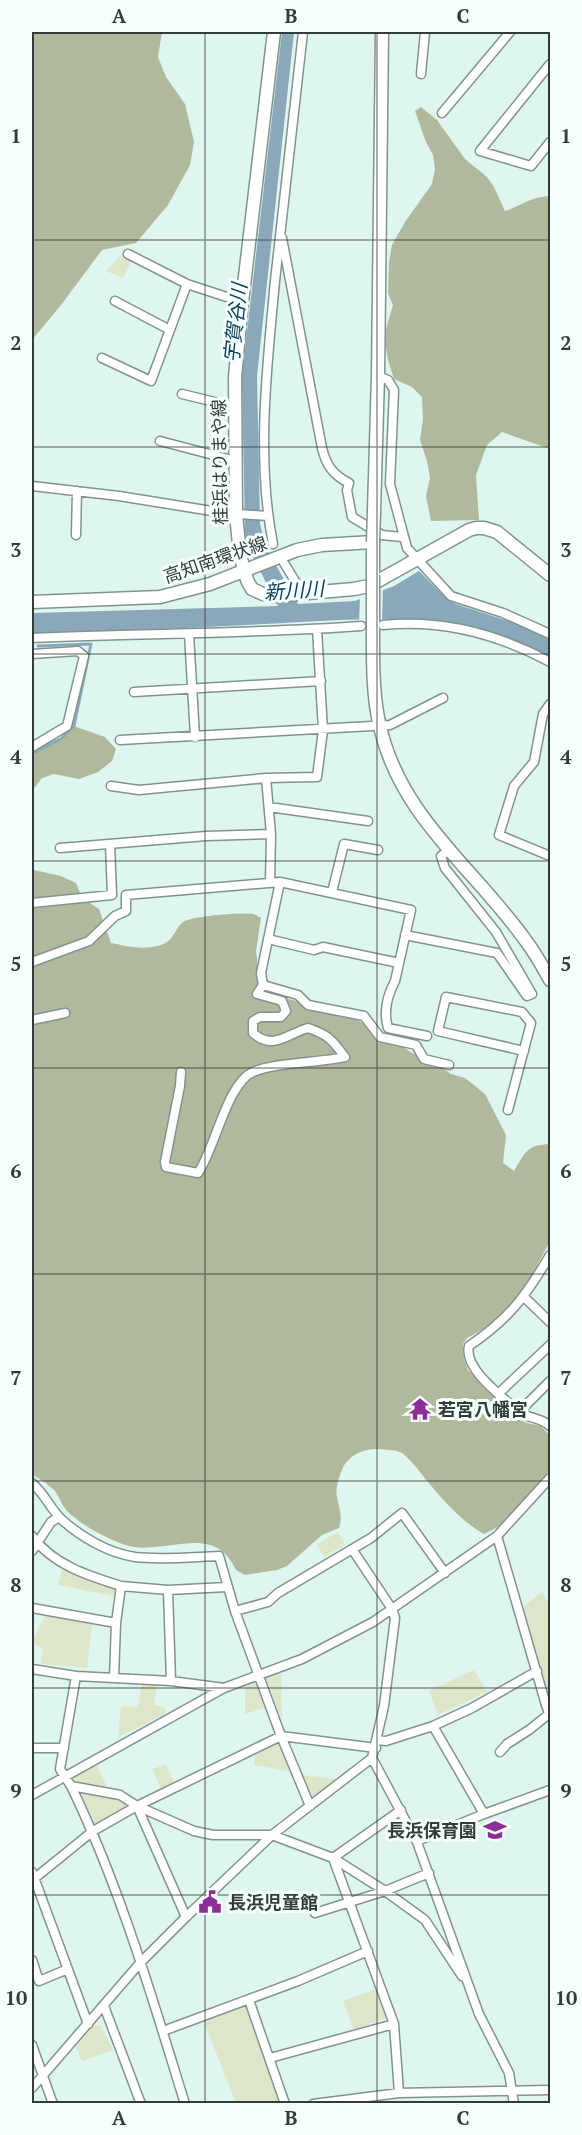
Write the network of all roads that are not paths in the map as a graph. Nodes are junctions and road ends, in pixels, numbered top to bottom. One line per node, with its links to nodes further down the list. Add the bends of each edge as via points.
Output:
1 (274, 32): 14 (main road, 桂浜はりまや線)
2 (303, 32): 10 (street)
3 (382, 32): 17 (main road)
4 (425, 32): 7 (street)
5 (510, 32): 8 (street)
6 (550, 64): 9 (street, via 480,151 531,166)
7 (421, 74)
8 (442, 113)
9 (550, 142)
10 (281, 228): 25 (street, via 266,369); 27 (street, via 324,458 332,472 349,483 352,518 382,535)
11 (128, 254): 12 (street)
12 (187, 284): 14 (street); 15 (street)
13 (115, 301): 15 (street)
14 (242, 302): 19 (main road, 桂浜はりまや線)
15 (170, 330): 16 (street, via 152,381)
16 (102, 358)
17 (378, 376): 27 (street, via 388,380 394,390 390,484); 28 (main road, bridge)
18 (182, 394): 19 (street)
19 (235, 407): 21 (main road, 桂浜はりまや線)
20 (160, 441): 21 (street)
21 (236, 461): 24 (main road, 桂浜はりまや線)
22 (32, 486): 23 (street)
23 (77, 491): 24 (street); 26 (street)
24 (239, 514): 25 (street); 32 (main road, 桂浜はりまや線, via 240,555)
25 (266, 516): 29 (street)
26 (76, 534)
27 (402, 537): 31 (street)
28 (373, 542): 30 (main road, 高知南環状線, via 297,550); 36 (main road, bridge)
29 (273, 544)
30 (280, 560): 32 (main road, 高知南環状線); 34 (street)
31 (418, 560): 33 (main road, 桂浜はりまや線, via 469,530 484,528 497,532); 34 (main road, 桂浜はりまや線, via 369,586); 39 (street, via 451,596)
32 (250, 567): 34 (main road, 桂浜はりまや線, via 247,580 252,589 273,596); 35 (main road, 高知南環状線, via 188,591 160,597)
33 (550, 576)
34 (299, 594)
35 (32, 602)
36 (372, 624): 37 (street); 42 (street, via 454,627 500,639); 48 (main road)
37 (317, 629): 38 (street); 43 (street)
38 (189, 634): 40 (street); 44 (street)
39 (550, 634)
40 (32, 638)
41 (32, 654): 52 (street, via 78,651 84,656 67,726)
42 (550, 662)
43 (321, 681): 44 (street); 49 (street)
44 (192, 688): 45 (street); 50 (street)
45 (134, 692)
46 (443, 698): 48 (street, via 390,725)
47 (550, 704): 62 (street, via 543,714 534,762 514,786 499,835)
48 (380, 726): 49 (street); 61 (main road, via 400,782)
49 (323, 730): 50 (street); 53 (street, via 316,777)
50 (195, 736): 51 (street)
51 (120, 740)
52 (32, 747)
53 (266, 778): 54 (street, via 138,790); 55 (street)
54 (111, 786)
55 (269, 807): 56 (street); 57 (street)
56 (368, 820)
57 (271, 834): 58 (street); 64 (street)
58 (110, 844): 59 (street); 66 (street, via 112,895)
59 (60, 848)
60 (378, 850): 65 (street, via 344,844)
61 (448, 851): 71 (main road, via 526,940); 73 (street, via 441,856 446,868 496,932 532,994)
62 (550, 856)
63 (280, 882): 64 (street); 65 (street); 68 (street)
64 (270, 883): 69 (street, via 126,896 126,911 115,916 89,941)
65 (332, 892): 67 (street, via 411,910)
66 (32, 903)
67 (405, 935): 70 (street); 73 (street, via 497,953)
68 (268, 939): 70 (street); 72 (street, via 261,973)
69 (32, 962)
70 (399, 963): 77 (street, via 384,1016 388,1028)
71 (550, 980)
72 (263, 985): 79 (street, via 298,995 308,1005 364,1016 380,1037 416,1045 424,1059); 80 (street, via 257,994 282,1001 286,1011 281,1017 253,1021 253,1033 261,1041 275,1042 308,1028 326,1034 345,1057 271,1068 244,1077 198,1173 166,1167 165,1162)
73 (527, 996): 74 (street)
74 (522, 1012): 78 (street, via 531,1023); 78 (street, via 446,997 438,1031)
75 (66, 1013): 76 (street)
76 (32, 1020)
77 (427, 1036)
78 (524, 1051): 81 (street)
79 (449, 1065)
80 (181, 1072)
81 (508, 1110)
82 (550, 1255): 83 (street)
83 (524, 1297): 84 (street); 87 (street, via 491,1331 469,1346 467,1353 473,1368)
84 (550, 1322)
85 (550, 1345): 87 (street)
86 (550, 1381): 88 (street)
87 (499, 1393): 88 (street)
88 (519, 1412): 89 (street, via 540,1418)
89 (550, 1426)
90 (550, 1478): 93 (street)
91 (32, 1483): 92 (street)
92 (59, 1517): 94 (street); 98 (street, via 83,1537 134,1557 219,1556)
93 (497, 1536): 96 (street); 105 (street)
94 (33, 1544): 97 (street, via 65,1565)
95 (352, 1549): 96 (street, via 402,1514); 101 (street); 102 (street, via 268,1602)
96 (445, 1574): 101 (street)
97 (121, 1587): 99 (street); 103 (street)
98 (227, 1587): 99 (street); 102 (street)
99 (168, 1590): 109 (street)
100 (32, 1608): 103 (street)
101 (392, 1610): 106 (street, via 302,1659); 114 (street, via 395,1618)
102 (235, 1611): 106 (street)
103 (116, 1623): 108 (street)
104 (32, 1669): 107 (street)
105 (537, 1671): 111 (street); 112 (street)
106 (260, 1675): 110 (street); 113 (street)
107 (76, 1676): 108 (street); 116 (street)
108 (114, 1678): 109 (street)
109 (171, 1681): 110 (street)
110 (224, 1688): 119 (street)
111 (550, 1715): 117 (street)
112 (433, 1726): 114 (street); 126 (street)
113 (281, 1736): 114 (street); 123 (street); 124 (street)
114 (376, 1744): 118 (street)
115 (32, 1748): 116 (street)
116 (64, 1748): 119 (street, via 60,1769)
117 (500, 1752)
118 (372, 1758): 124 (street); 125 (street)
119 (64, 1776): 120 (street); 122 (street)
120 (71, 1786): 123 (street, via 120,1795); 127 (street)
121 (550, 1790): 126 (street)
122 (32, 1795)
123 (137, 1806): 127 (street); 128 (street, via 194,1831 213,1835); 136 (street)
124 (310, 1806): 128 (street)
125 (401, 1810): 129 (street); 130 (street)
126 (484, 1814): 129 (street)
127 (93, 1831): 132 (street); 139 (street)
128 (272, 1835): 130 (street); 136 (street)
129 (417, 1841): 131 (street)
130 (333, 1858): 133 (street); 134 (street)
131 (429, 1873): 133 (street); 141 (street)
132 (33, 1879): 140 (street)
133 (386, 1891): 134 (street); 141 (street, via 425,1920)
134 (349, 1900): 135 (street); 137 (street)
135 (315, 1913)
136 (186, 1917): 139 (street)
137 (368, 1951): 142 (street); 145 (street)
138 (32, 1960): 140 (street, via 39,1981)
139 (140, 1963): 143 (street); 146 (street)
140 (68, 1970): 144 (street)
141 (468, 1986): 152 (street, via 509,2073)
142 (249, 2000): 146 (street); 148 (street)
143 (104, 2006): 144 (street); 155 (street)
144 (88, 2024): 149 (street)
145 (394, 2024): 148 (street); 153 (street)
146 (163, 2031): 156 (street)
147 (32, 2045): 149 (street)
148 (270, 2058): 157 (street)
149 (43, 2076): 150 (street); 154 (street)
150 (32, 2088)
151 (550, 2090): 152 (street)
152 (512, 2091): 153 (street); 159 (street)
153 (399, 2093): 158 (street)
154 (53, 2103)
155 (141, 2103)
156 (185, 2103)
157 (285, 2103)
158 (313, 2103)
159 (514, 2103)

